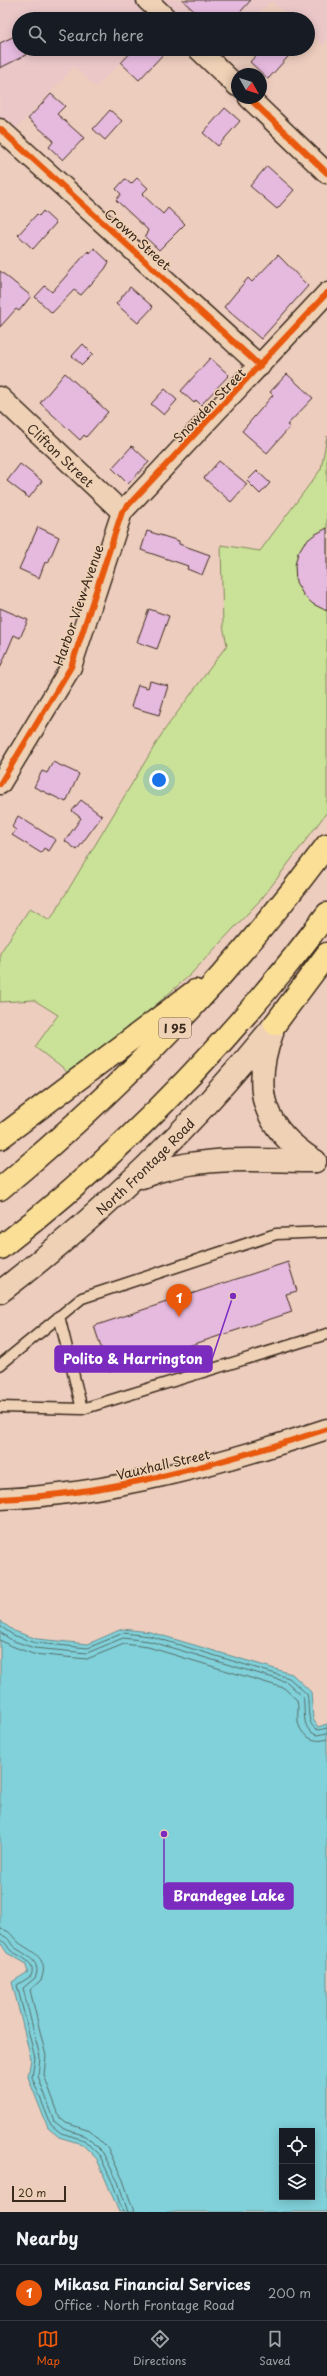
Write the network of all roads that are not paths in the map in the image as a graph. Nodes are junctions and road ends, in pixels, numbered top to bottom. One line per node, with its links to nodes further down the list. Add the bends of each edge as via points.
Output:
1 (147, 0): 2 (street)
2 (160, 12)
3 (205, 56): 4 (street)
4 (231, 80)
5 (255, 104): 7 (street)
6 (0, 129): 9 (street, Crown Street)
7 (327, 173)
8 (327, 293): 9 (street, Snowden Street)
9 (260, 366): 11 (street, Snowden Street)
10 (0, 397): 11 (street, Clifton Street)
11 (122, 512): 12 (street, Harbor View Avenue, via 71,668)
12 (0, 784)
13 (327, 844): 16 (highway, I 95)
14 (327, 914): 22 (highway, via 243,1019 179,1088 102,1162)
15 (327, 954): 17 (highway)
16 (234, 961): 18 (highway); 20 (highway, I 95, via 131,1072 57,1141)
17 (275, 1024): 19 (main road, North Frontage Road, via 201,1112); 19 (main road, via 261,1080 264,1103 281,1134 315,1161 228,1160 183,1164)
18 (0, 1138)
19 (132, 1181): 23 (main road, North Frontage Road, via 66,1240)
20 (0, 1189)
21 (327, 1232): 24 (lane, via 276,1234 82,1298)
22 (0, 1248)
23 (0, 1292)
24 (60, 1316): 26 (lane); 28 (lane)
25 (327, 1334): 28 (lane)
26 (0, 1365)
27 (0, 1407): 28 (lane)
28 (82, 1409)
29 (327, 1429): 30 (street, Vauxhall Street, via 237,1458 156,1479 78,1492)
30 (0, 1499)

